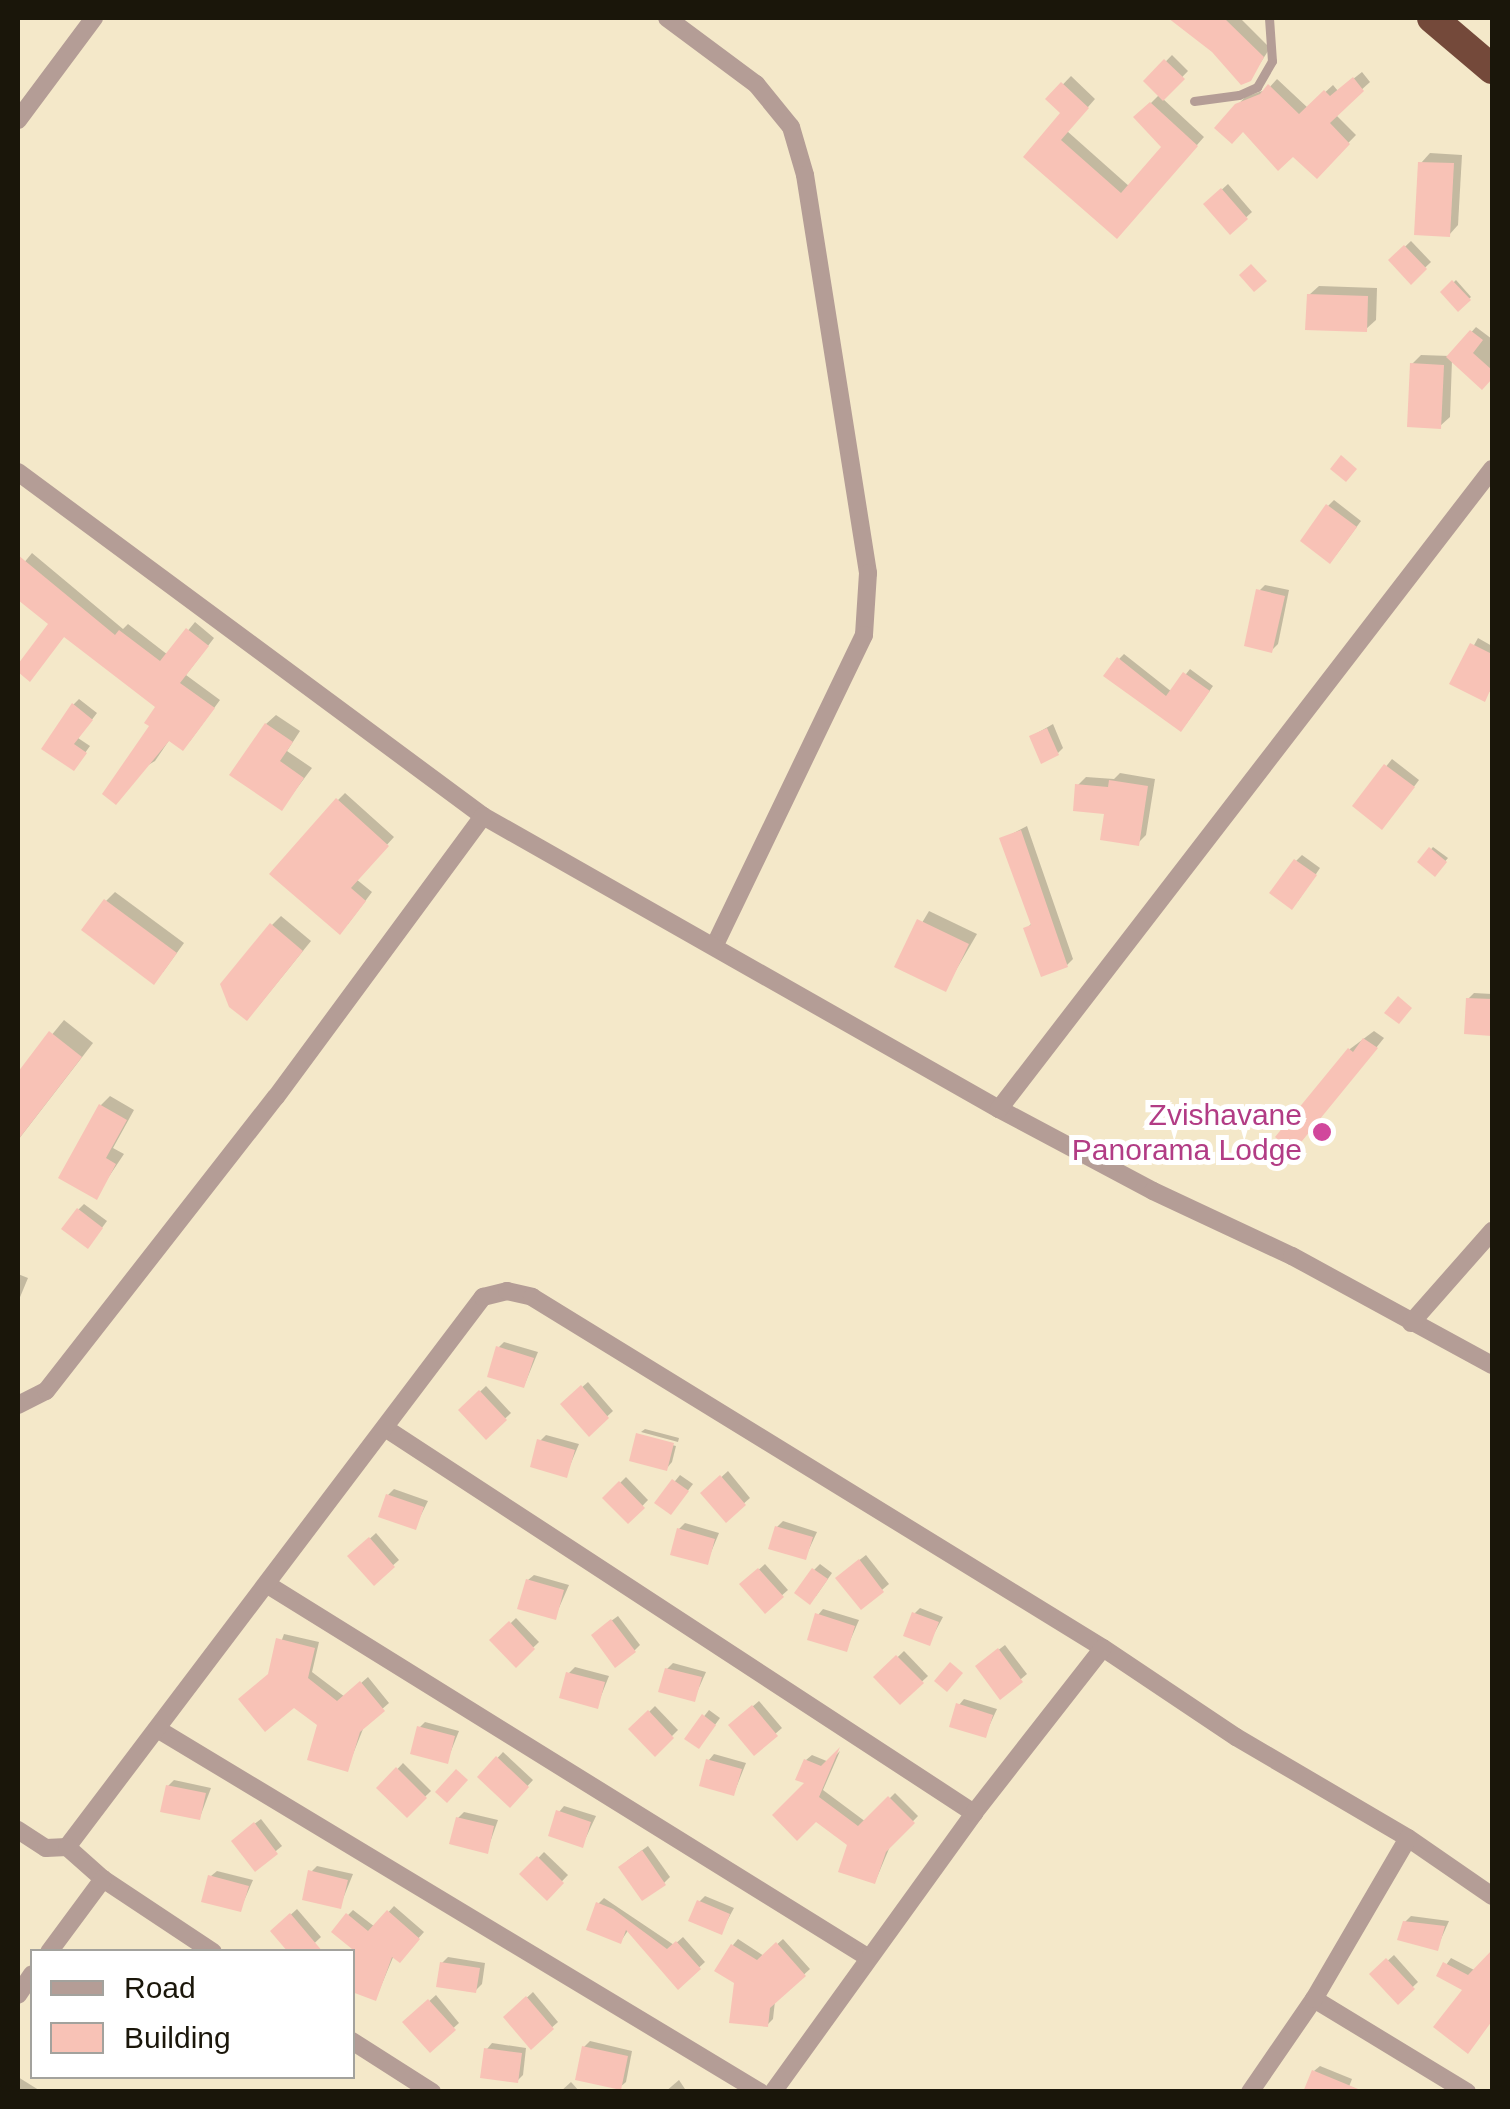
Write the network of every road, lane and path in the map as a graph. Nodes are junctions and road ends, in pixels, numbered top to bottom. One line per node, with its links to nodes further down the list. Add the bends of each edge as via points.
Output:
1 (94, 18): 7 (street)
2 (668, 18): 11 (street, via 756,84 791,127 805,175 868,574 864,635)
3 (1269, 18): 6 (lane, via 1272,61 1256,87)
4 (1432, 18): 5 (highway)
5 (1492, 70)
6 (1194, 101)
7 (18, 120)
8 (1492, 469): 12 (street)
9 (18, 472): 10 (street)
10 (483, 816): 11 (street); 16 (street, via 58,1376 46,1391)
11 (715, 944): 12 (street)
12 (999, 1109): 14 (street)
13 (1492, 1231): 14 (street)
14 (1411, 1323): 15 (street)
15 (1492, 1365)
16 (18, 1405)
17 (385, 1428): 18 (street); 19 (street, via 483,1297 506,1291 532,1298); 21 (street)
18 (268, 1585): 20 (street); 29 (street)
19 (1104, 1648): 21 (street); 23 (street, via 1236,1737)
20 (159, 1730): 24 (street); 33 (street)
21 (974, 1814): 29 (street)
22 (18, 1830): 24 (street, via 46,1848)
23 (1408, 1838): 26 (street); 30 (street)
24 (67, 1846): 25 (street)
25 (102, 1879): 27 (street); 28 (street)
26 (1492, 1896)
27 (51, 1949)
28 (208, 1949)
29 (869, 1958): 34 (street)
30 (1314, 1999): 35 (street); 36 (street)
31 (355, 2043): 32 (street)
32 (432, 2092)
33 (760, 2092)
34 (773, 2092)
35 (1250, 2092)
36 (1466, 2092)

